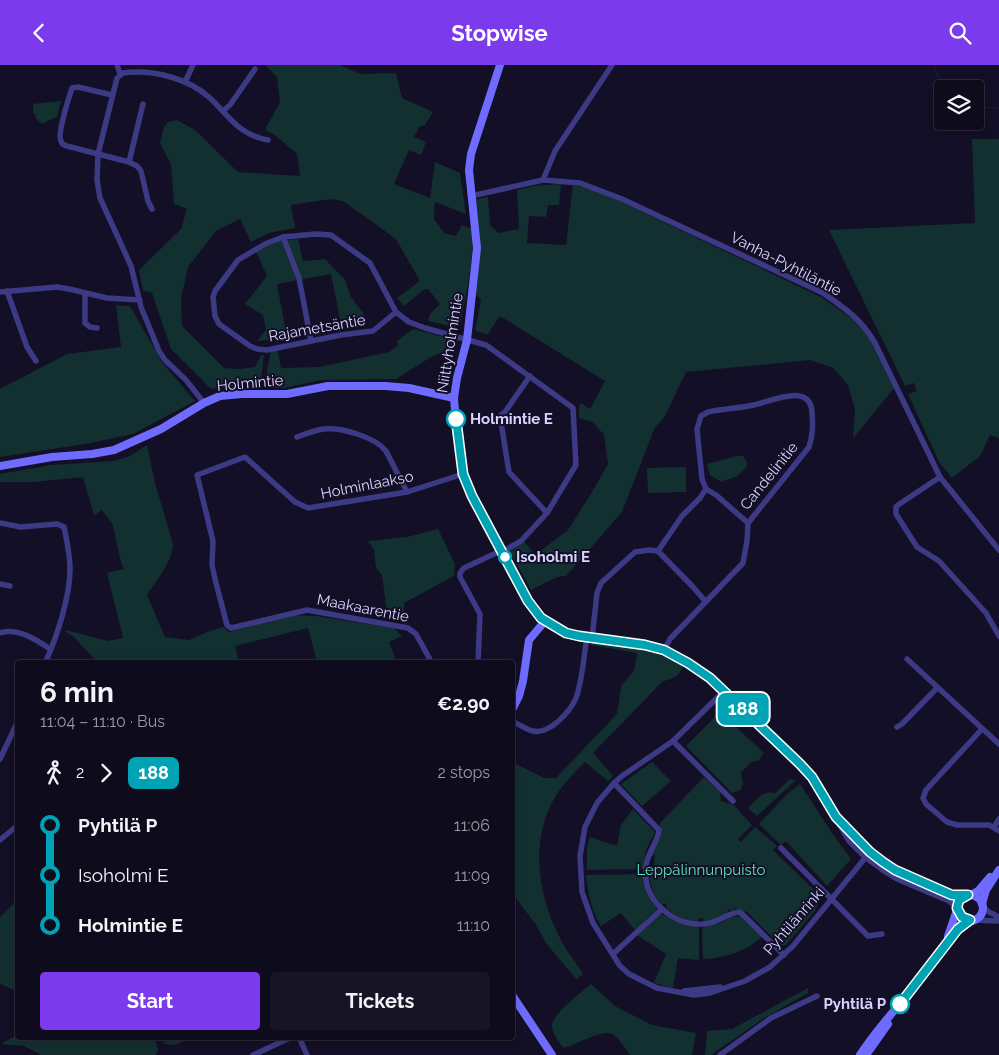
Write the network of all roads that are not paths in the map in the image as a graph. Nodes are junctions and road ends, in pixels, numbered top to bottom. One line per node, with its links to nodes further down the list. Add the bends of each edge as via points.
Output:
1 (117, 65): 6 (street)
2 (193, 65): 7 (street)
3 (500, 65): 15 (street, Niittyholmintie, via 471,154)
4 (612, 65): 14 (street, via 555,151)
5 (255, 69): 10 (street)
6 (120, 74): 7 (street, via 161,75); 8 (street)
7 (185, 82): 10 (street, via 204,93)
8 (112, 95): 12 (street); 12 (street, via 74,87 61,131 63,144)
9 (143, 104): 13 (street)
10 (223, 111): 11 (street, via 247,134)
11 (268, 140)
12 (98, 154): 13 (street); 21 (street, via 100,198 131,266)
13 (129, 162): 16 (street, via 141,171)
14 (543, 180): 15 (street, Vanha-Pyhtiläntie); 33 (street, Vanha-Pyhtiläntie, via 580,183 607,192 823,293 852,313 875,343)
15 (471, 196): 24 (street, Niittyholmintie, via 477,247)
16 (152, 209)
17 (283, 237): 22 (street, Rajametsäntie, via 325,234 336,237 370,263); 25 (street, via 299,278); 25 (street, Rajametsäntie, via 238,260 214,291 215,318 257,349)
18 (7, 291): 19 (street); 20 (street, via 48,287); 26 (street, via 27,347)
19 (0, 292)
20 (85, 293): 21 (street); 23 (street, via 85,323)
21 (140, 300): 29 (street, via 159,351)
22 (396, 312): 24 (street, via 409,322); 25 (street, Rajametsäntie, via 373,331)
23 (97, 328)
24 (467, 340): 27 (street, via 486,345); 28 (street, Niittyholmintie)
25 (311, 341)
26 (36, 361)
27 (530, 376): 36 (street, via 500,416 509,472); 36 (street, via 574,408 576,465)
28 (454, 398): 29 (street, Holmintie, via 409,387 328,387 287,394 230,395); 32 (street, Niittyholmintie)
29 (204, 403): 31 (street, Holmintie, via 162,429 114,450)
30 (297, 437): 35 (street, via 326,429 368,438 384,447)
31 (0, 466)
32 (463, 474): 35 (street, Holminlaakso); 41 (street, Niittyholmintie)
33 (940, 477): 39 (street, Vanha-Pyhtiläntie); 48 (street, via 898,505 896,514 917,547 945,567 986,613)
34 (706, 489): 38 (street); 38 (street, Candelinitie, via 697,429 701,416 770,399 791,396 809,399 814,432 809,447); 40 (street)
35 (407, 492): 42 (street, Holminlaakso, via 308,508 295,502 245,457 196,475)
36 (547, 513): 41 (street, via 526,537)
37 (0, 523): 50 (street, via 21,527 57,524 64,527 69,579)
38 (748, 523): 45 (street, Candelinitie, via 743,563)
39 (999, 550)
40 (658, 551): 45 (street); 49 (street, via 635,552 601,583)
41 (502, 552): 46 (street, Niittyholmintie, via 528,601); 55 (street, via 464,568 460,573 480,614)
42 (214, 554): 54 (street, Maakaarentie, via 215,579 227,625 232,628 299,611 323,612 408,628 416,634)
43 (0, 584): 44 (street)
44 (10, 586)
45 (706, 602): 51 (street, Candelinitie, via 670,639)
46 (545, 621): 49 (street, via 566,633); 58 (street, via 529,640 523,681)
47 (0, 633): 50 (street, via 25,635)
48 (999, 636)
49 (589, 637): 51 (street); 59 (street, via 577,693 553,727 534,732)
50 (50, 649): 53 (street)
51 (664, 650): 57 (street, via 700,670)
52 (907, 659): 56 (street)
53 (46, 660)
54 (430, 660)
55 (478, 660)
56 (938, 688): 61 (street); 62 (street)
57 (724, 691): 63 (street, Pyhtilänrinki); 73 (street, via 812,777 849,841)
58 (515, 704)
59 (515, 722)
60 (15, 727): 65 (street)
61 (897, 727)
62 (982, 729): 64 (street); 70 (street, via 926,790 923,798 947,822 988,825)
63 (673, 741): 66 (street, Pyhtilänrinki); 67 (street)
64 (999, 744)
65 (0, 759)
66 (614, 783): 78 (street, via 659,830 646,867 648,888); 85 (street, Pyhtilänrinki, via 590,817 582,838 580,856 586,907)
67 (733, 801)
68 (999, 819): 70 (street)
69 (15, 828): 71 (street)
70 (997, 829)
71 (0, 840)
72 (781, 848): 76 (street)
73 (868, 854): 75 (street, via 931,887 952,895); 76 (street, Pyhtilänrinki); 79 (street, via 891,875 949,901)
74 (999, 869): 75 (street, via 978,891); 77 (street, via 986,890)
75 (969, 895): 77 (street, via 978,898); 79 (street, via 959,900)
76 (831, 898): 83 (street, via 868,936); 86 (street, Pyhtilänrinki)
77 (982, 905): 80 (street); 81 (street, via 981,914)
78 (662, 909): 85 (street); 86 (street, via 677,920 697,925 716,922 740,912)
79 (957, 909): 81 (street, via 962,917); 84 (street)
80 (999, 917)
81 (971, 920): 82 (street); 84 (street, via 958,929)
82 (999, 921)
83 (882, 934)
84 (942, 949): 89 (street)
85 (613, 954): 86 (street, Pyhtilänrinki, via 623,969 636,978 657,988 681,992 724,988 752,978)
86 (784, 955)
87 (817, 996): 95 (street, via 776,1015)
88 (515, 1000): 94 (street)
89 (900, 1004): 96 (street); 97 (street)
90 (286, 1040): 92 (street)
91 (300, 1040): 93 (street)
92 (253, 1055)
93 (307, 1055)
94 (552, 1055)
95 (720, 1055)
96 (860, 1055)
97 (866, 1055)

